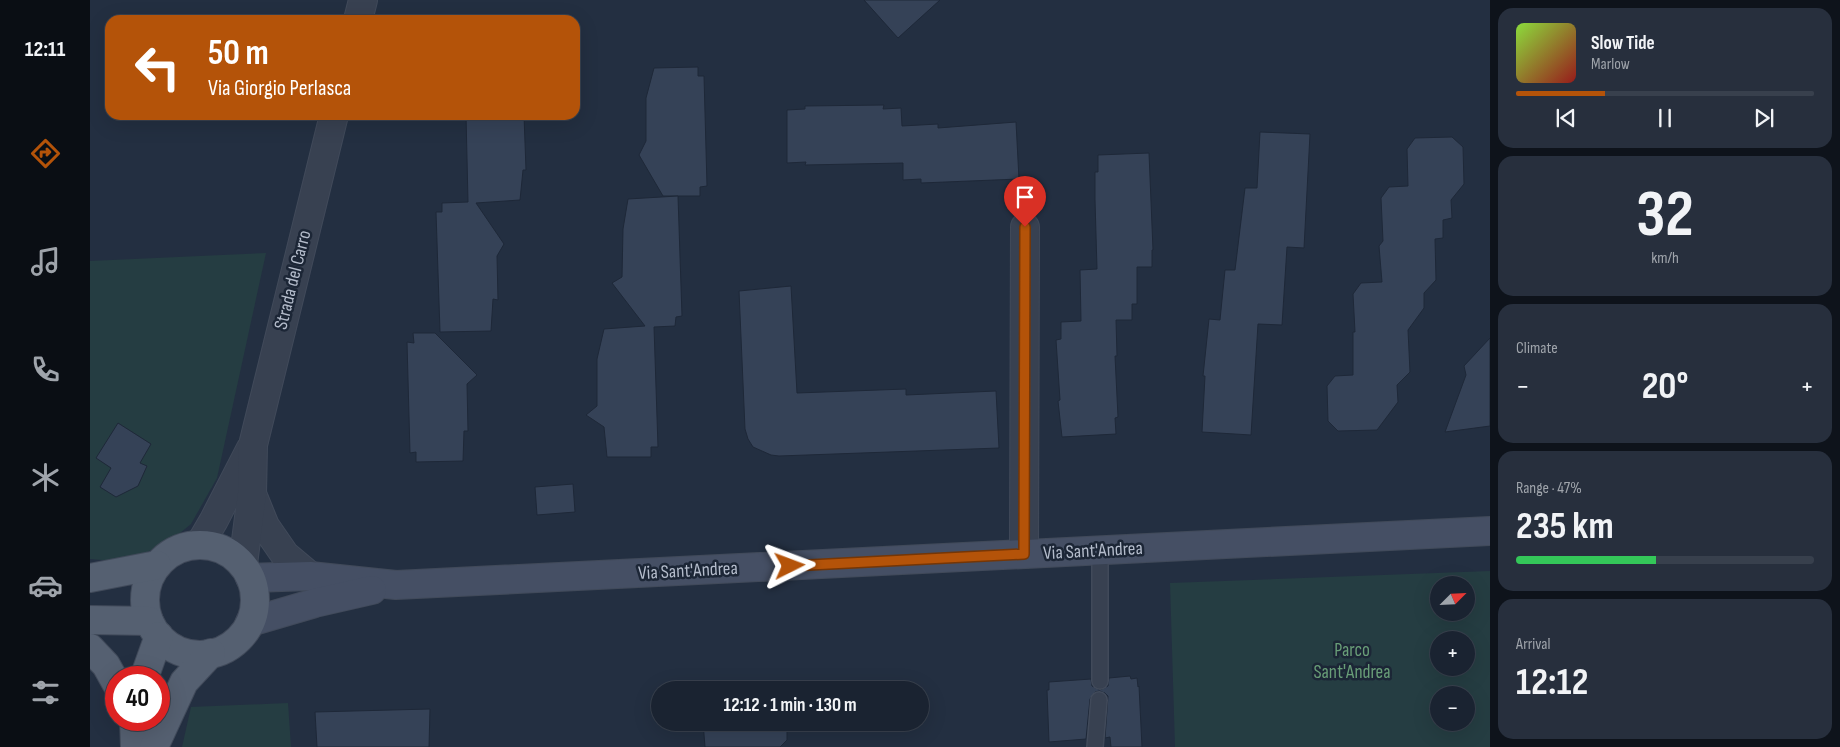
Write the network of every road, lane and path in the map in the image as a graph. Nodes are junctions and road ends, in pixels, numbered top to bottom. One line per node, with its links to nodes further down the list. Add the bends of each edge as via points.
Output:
1 (363, 0): 2 (street)
2 (359, 15)
3 (333, 120): 5 (street, Strada del Carro)
4 (1025, 227): 10 (street)
5 (252, 444): 6 (street, Strada del Carro); 8 (street, Strada del Carro)
6 (252, 494): 12 (street, Strada del Carro); 13 (street, Strada del Carro, via 265,526 284,555)
7 (1490, 531): 9 (street, Via Sant'Andrea)
8 (200, 544): 11 (main road, via 169,554); 12 (main road, via 230,554)
9 (1100, 550): 10 (street, Via Sant'Andrea); 23 (lane)
10 (1024, 554): 15 (street, Via Sant'Andrea)
11 (157, 565): 14 (main road); 18 (main road, via 146,592 146,607)
12 (246, 571): 13 (street, Via Sant'Andrea); 17 (main road, via 254,592)
13 (310, 576): 15 (street, Via Sant'Andrea)
14 (90, 578)
15 (396, 585): 17 (street, Via Sant'Andrea)
16 (90, 620): 18 (main road)
17 (250, 622): 20 (main road, via 241,637)
18 (154, 628): 20 (main road, via 182,652); 22 (main road)
19 (90, 648): 21 (main road)
20 (212, 653): 27 (main road, via 184,682)
21 (107, 666)
22 (146, 666)
23 (1100, 681)
24 (1099, 700): 28 (lane)
25 (134, 731): 26 (main road)
26 (135, 747)
27 (154, 747)
28 (1095, 747)

